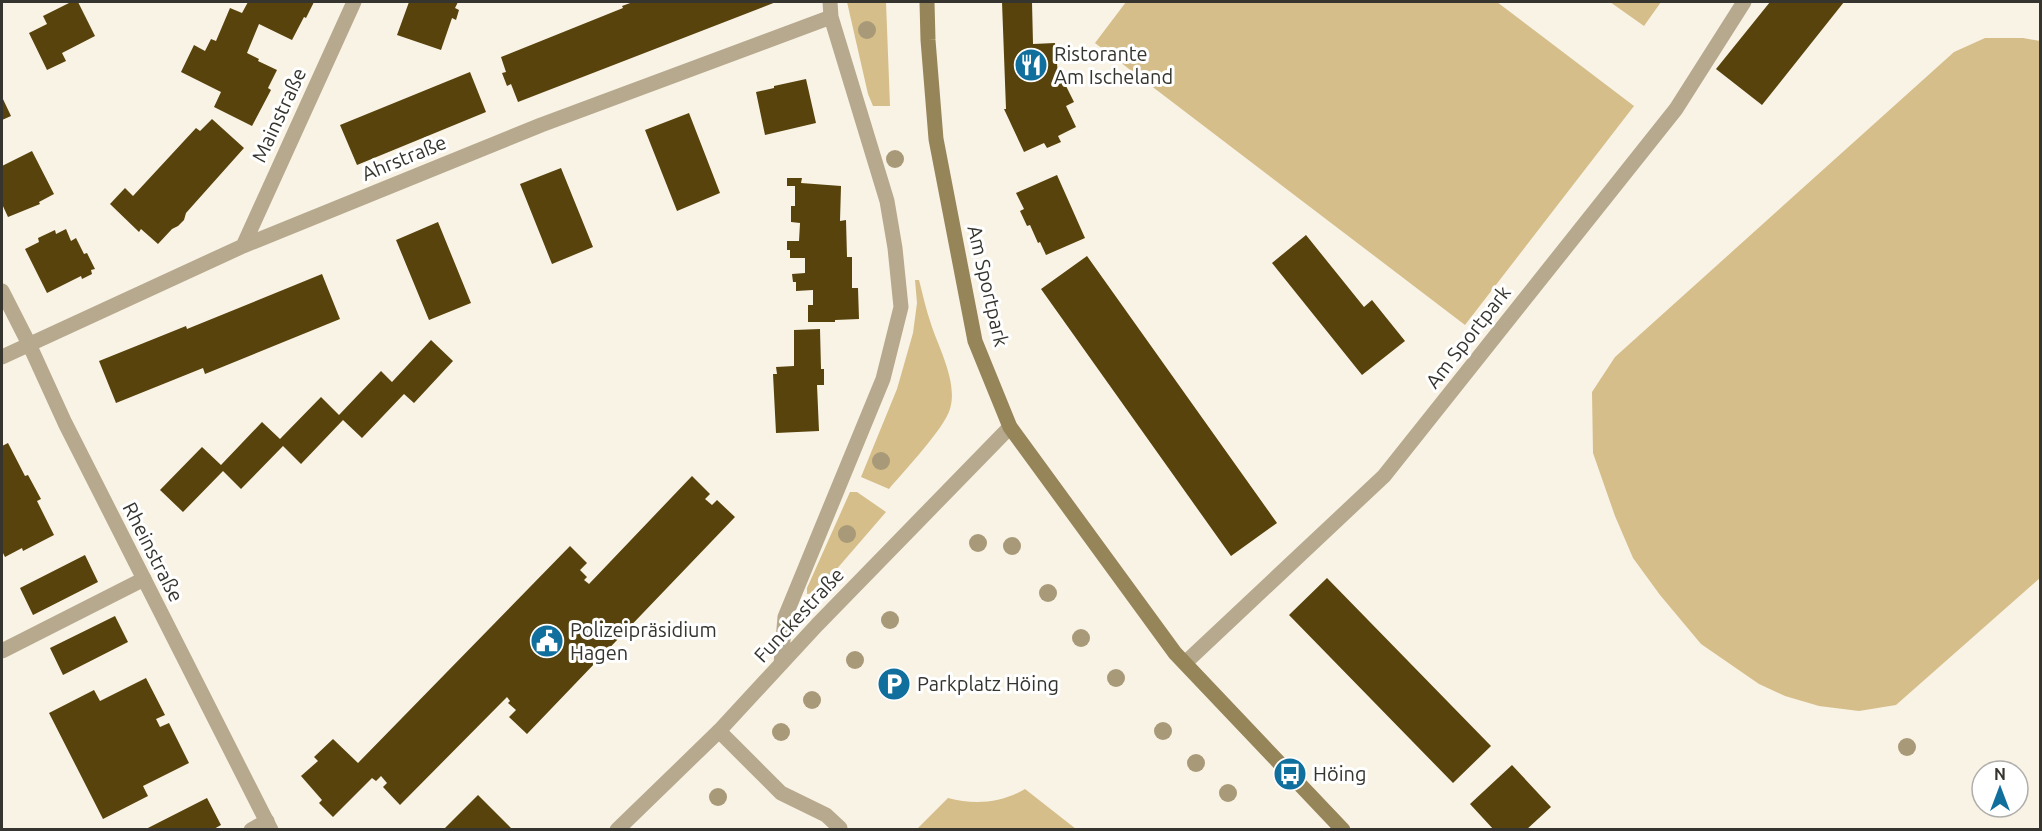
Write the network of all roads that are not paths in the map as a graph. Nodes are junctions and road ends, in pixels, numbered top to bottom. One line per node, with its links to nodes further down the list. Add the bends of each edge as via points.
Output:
1 (354, 2): 6 (street, Mainstraße)
2 (830, 2): 5 (street)
3 (927, 2): 10 (main road, Am Sportpark, via 936,139 975,341)
4 (1744, 2): 13 (street, Am Sportpark, via 1676,110 1384,476)
5 (831, 17): 6 (street, Ahrstraße, via 541,125); 14 (street, via 887,201 901,307 883,379 785,617)
6 (243, 246): 8 (street, Ahrstraße)
7 (2, 291): 8 (street, Rheinstraße)
8 (29, 344): 9 (street, Ahrstraße); 11 (street, Rheinstraße)
9 (2, 357)
10 (1010, 427): 13 (main road, Am Sportpark); 14 (street, Funckestraße)
11 (144, 579): 12 (street); 16 (street, Rheinstraße)
12 (2, 651)
13 (1185, 663): 20 (main road, Am Sportpark)
14 (781, 664): 15 (street, Funckestraße)
15 (719, 731): 17 (street, via 781,794 826,815); 19 (street, Funckestraße)
16 (269, 825): 18 (street)
17 (840, 828)
18 (251, 830)
19 (617, 830)
20 (1343, 830)

